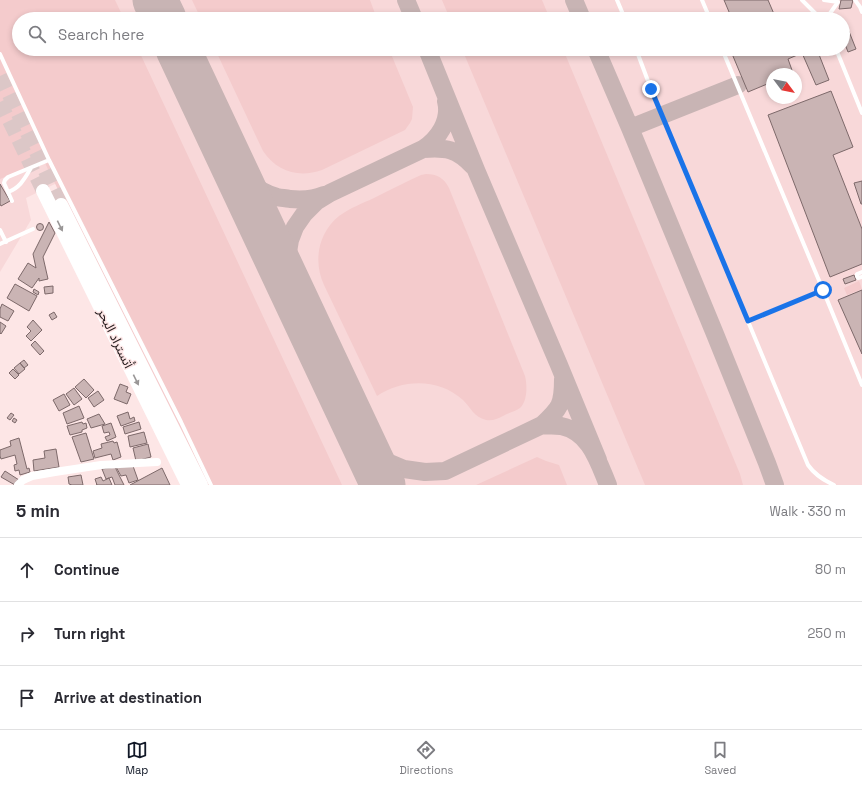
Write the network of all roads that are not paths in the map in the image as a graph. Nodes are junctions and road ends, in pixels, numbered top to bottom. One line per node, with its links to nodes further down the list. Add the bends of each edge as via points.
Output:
1 (617, 0): 6 (lane)
2 (702, 0): 7 (lane)
3 (802, 0): 8 (lane)
4 (824, 0): 9 (lane, via 838,2)
5 (855, 0): 10 (lane)
6 (622, 12)
7 (707, 12)
8 (815, 12)
9 (831, 12)
10 (862, 12)
11 (0, 54): 16 (lane)
12 (639, 56): 29 (lane)
13 (725, 56): 28 (lane)
14 (839, 56): 15 (lane)
15 (862, 113)
16 (49, 160): 17 (lane); 35 (lane)
17 (31, 167): 19 (lane, via 20,184); 19 (lane, via 5,180)
18 (43, 191): 33 (highway, أتستراد البحر, one-way to 33)
19 (8, 192): 20 (lane)
20 (12, 201)
21 (61, 205): 34 (highway, أتستراد البحر)
22 (33, 229): 24 (lane)
23 (0, 230): 24 (lane)
24 (6, 242): 25 (lane)
25 (0, 244)
26 (862, 272): 27 (lane, via 857,274 858,278)
27 (862, 277)
28 (823, 290): 29 (lane); 30 (lane)
29 (748, 321): 36 (lane, via 808,465 818,477)
30 (862, 384)
31 (157, 462): 32 (street, via 101,465 55,472 32,476)
32 (18, 485)
33 (188, 485)
34 (201, 485)
35 (211, 485)
36 (834, 485)

